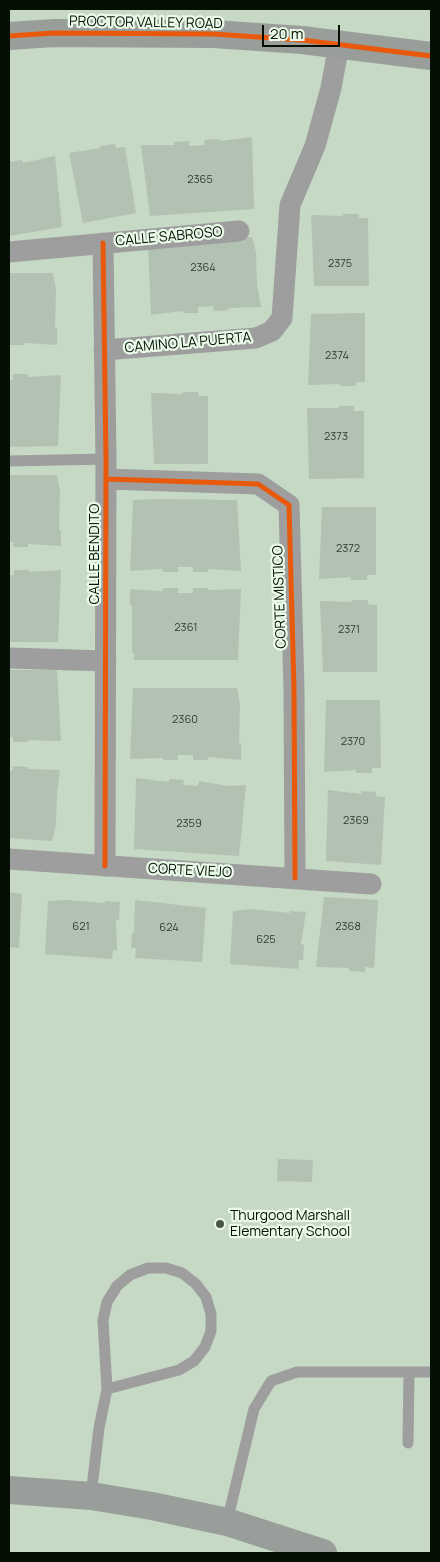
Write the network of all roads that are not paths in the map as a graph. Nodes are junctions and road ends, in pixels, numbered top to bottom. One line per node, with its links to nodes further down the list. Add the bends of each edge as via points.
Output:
1 (9, 36): 2 (main road, PROCTOR VALLEY ROAD, via 54,33 213,34)
2 (339, 44): 3 (main road, PROCTOR VALLEY ROAD); 7 (street, CAMINO LA PUERTA, via 315,146 290,205 282,318 277,325 256,338)
3 (431, 56)
4 (239, 231): 5 (street, CALLE SABROSO)
5 (103, 243): 6 (street, CALLE SABROSO); 7 (street, CALLE BENDITO)
6 (9, 252)
7 (104, 350): 9 (street, CALLE BENDITO)
8 (9, 461): 9 (lane)
9 (106, 469): 11 (street, CALLE BENDITO); 14 (street, CORTE MISTICO, via 258,484 289,505)
10 (9, 658): 11 (street)
11 (106, 661): 13 (street, CALLE BENDITO)
12 (9, 859): 13 (street, CORTE VIEJO)
13 (104, 866): 14 (street, CORTE VIEJO)
14 (295, 878): 15 (street, CORTE VIEJO)
15 (371, 884)
16 (409, 1372): 17 (lane); 19 (lane); 22 (lane, via 297,1372 271,1381 254,1409)
17 (431, 1372)
18 (107, 1389): 18 (lane, via 179,1370 194,1361 205,1348 211,1332 211,1314 206,1297 182,1273 166,1268 148,1268 130,1275 116,1286 107,1302 103,1320); 21 (lane)
19 (408, 1443)
20 (9, 1490): 21 (main road)
21 (91, 1496): 22 (main road)
22 (227, 1522): 23 (main road)
23 (322, 1553)

